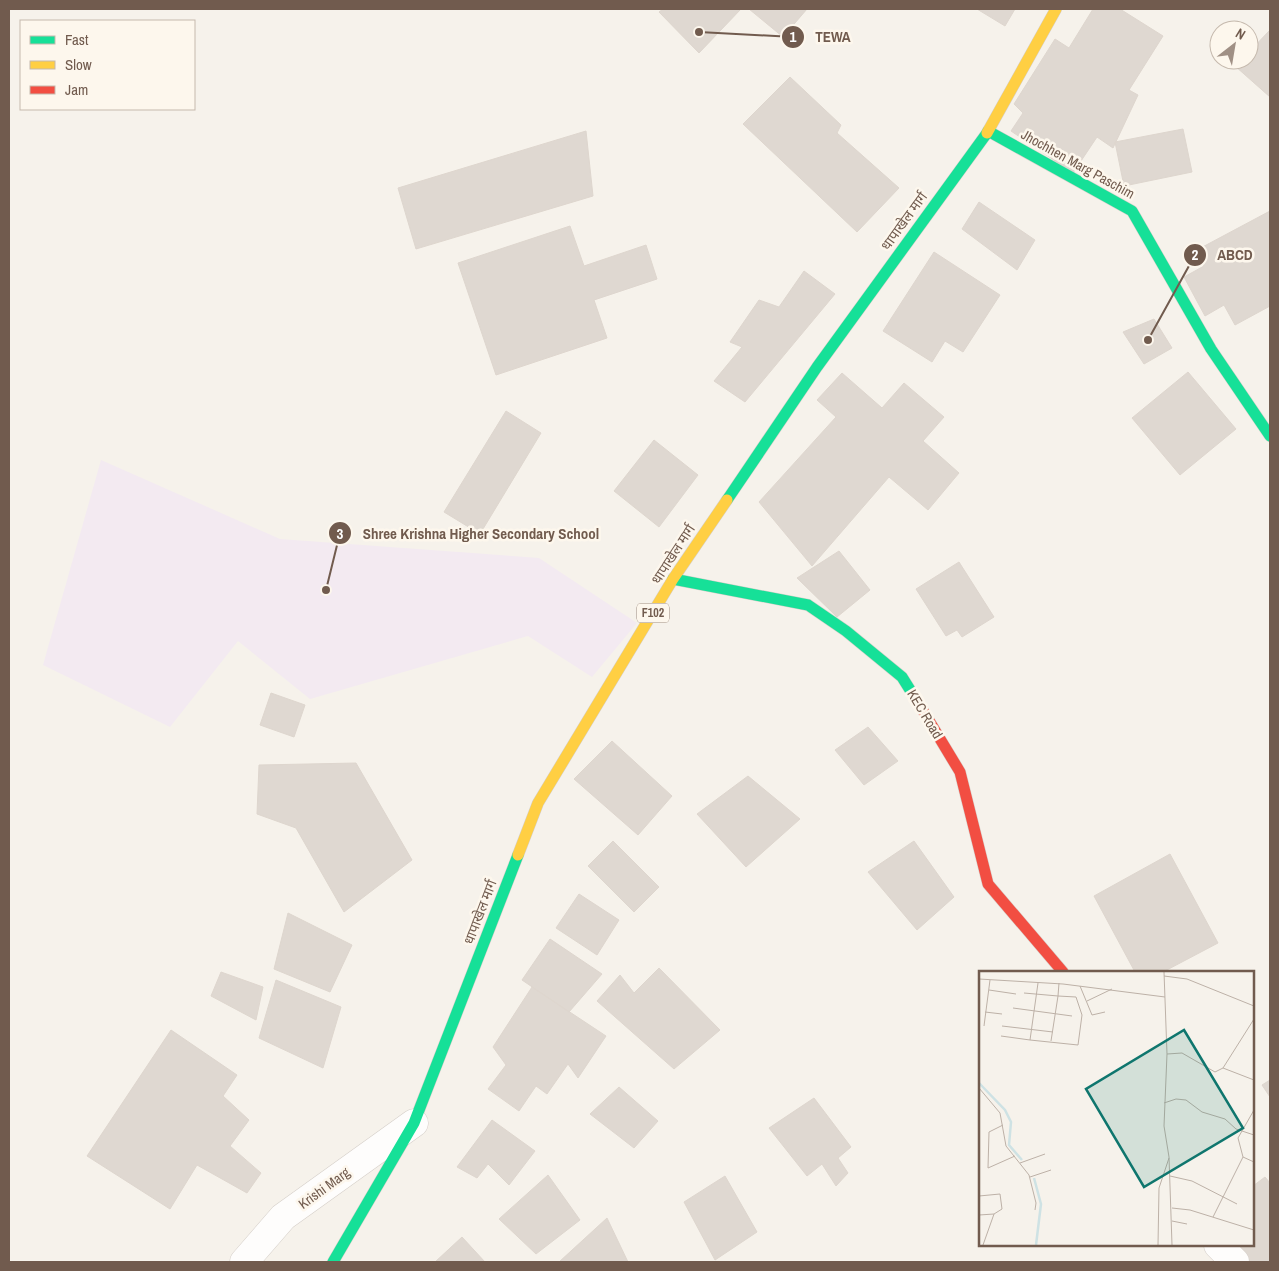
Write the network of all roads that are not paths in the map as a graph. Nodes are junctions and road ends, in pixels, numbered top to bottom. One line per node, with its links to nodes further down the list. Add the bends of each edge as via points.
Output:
1 (1056, 9): 2 (main road, धापाखेल मार्ग / F102)
2 (988, 131): 3 (main road, Jhochhen Marg Paschim, via 1132,211 1211,349); 4 (main road, धापाखेल मार्ग / F102, via 816,368)
3 (1270, 436)
4 (673, 579): 5 (main road, KEC Road, via 808,605 902,676 960,772 988,884); 6 (main road, धापाखेल मार्ग / F102, via 538,803)
5 (1063, 971)
6 (414, 1123): 8 (street, Krishi Marg, via 283,1217); 9 (main road, धापाखेल मार्ग / F102)
7 (1219, 1246): 10 (street)
8 (244, 1262)
9 (333, 1262)
10 (1235, 1262)

